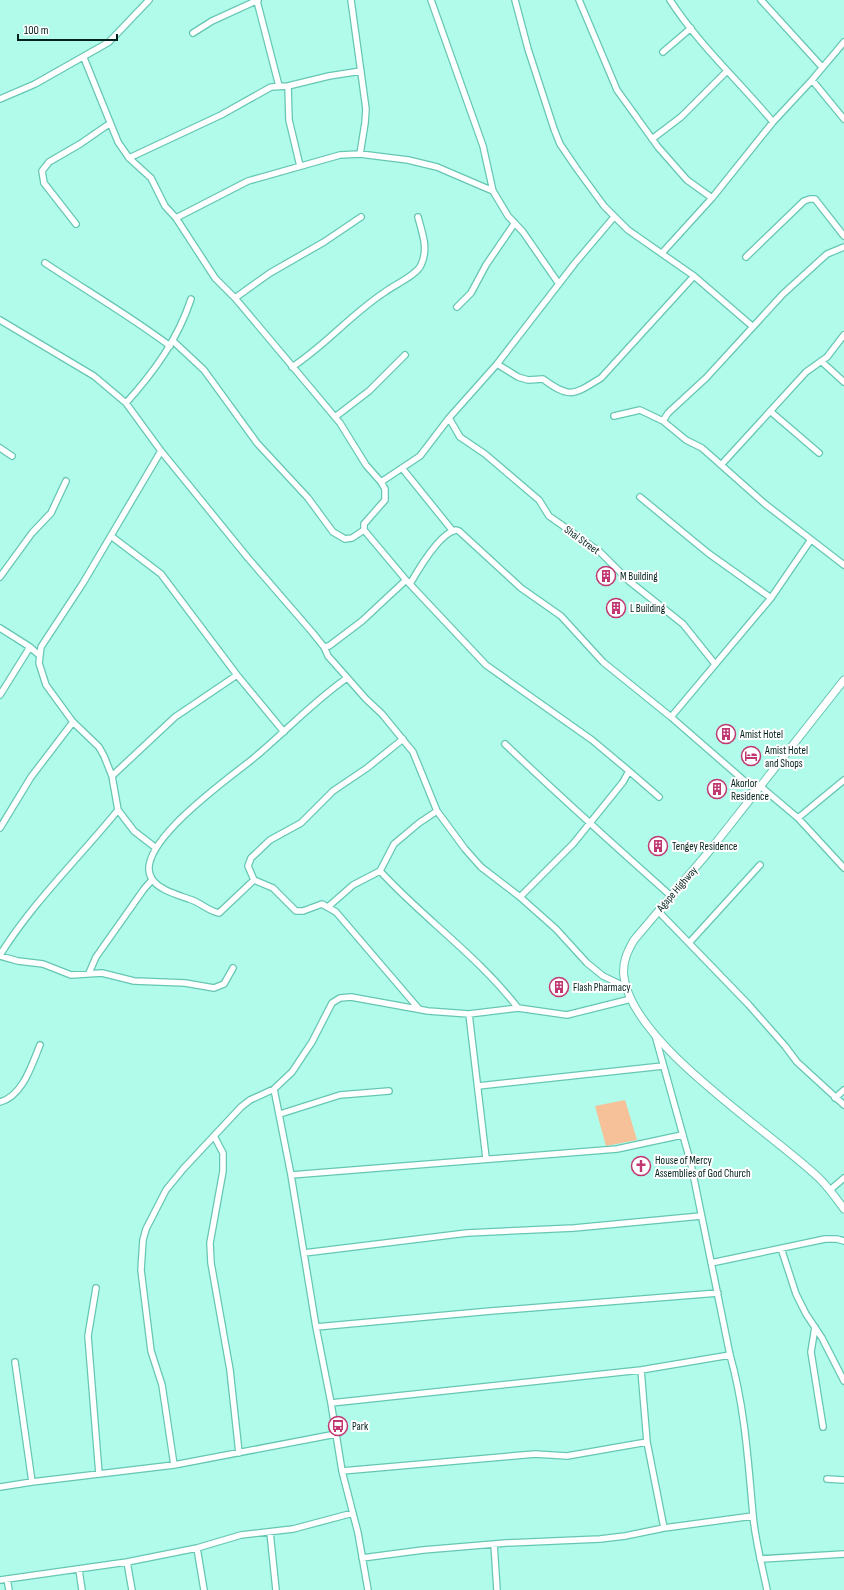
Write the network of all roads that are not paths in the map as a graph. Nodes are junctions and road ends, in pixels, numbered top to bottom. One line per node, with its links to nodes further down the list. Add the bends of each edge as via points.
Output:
1 (149, 0): 13 (street, via 109,42)
2 (258, 0): 10 (street, via 212,21); 18 (street)
3 (351, 0): 15 (street)
4 (431, 0): 28 (street, via 483,146)
5 (515, 0): 32 (street, via 534,70 554,129 577,169)
6 (579, 0): 24 (street, via 617,90)
7 (670, 0): 9 (street)
8 (762, 0): 14 (street)
9 (691, 28): 12 (street); 16 (street)
10 (193, 33)
11 (844, 42): 14 (street)
12 (663, 52)
13 (84, 58): 20 (street); 23 (street)
14 (822, 67): 17 (street)
15 (361, 71): 19 (street); 25 (street, via 366,109)
16 (727, 71): 22 (street); 24 (street, via 681,117)
17 (812, 80): 21 (street); 22 (street)
18 (279, 86): 19 (street); 26 (street, via 262,90 221,115)
19 (288, 86): 27 (street, via 289,120)
20 (0, 99)
21 (844, 119)
22 (772, 122): 29 (street)
23 (109, 124): 26 (street); 34 (street, via 49,162 42,171 44,183)
24 (652, 139): 29 (street, via 687,180)
25 (360, 154): 27 (street, via 324,158); 28 (street, via 408,160 437,167)
26 (130, 158): 33 (street, via 151,178 164,206)
27 (300, 166): 33 (street, via 248,181)
28 (493, 191): 35 (street)
29 (712, 198): 38 (street)
30 (361, 217): 43 (street, via 270,273)
31 (418, 217): 53 (street, via 425,246 419,269 367,304)
32 (614, 217): 38 (street); 42 (street)
33 (176, 218): 43 (street, via 215,278)
34 (76, 224)
35 (514, 224): 42 (street, via 523,232); 45 (street, via 486,265 471,293)
36 (844, 236): 39 (street, via 815,200 810,198)
37 (844, 247): 47 (street, via 827,254)
38 (662, 253): 41 (street)
39 (746, 257)
40 (45, 263): 49 (street)
41 (694, 276): 47 (street); 52 (street, via 601,378 574,393 562,392 543,379 518,378)
42 (559, 284): 52 (street)
43 (235, 298): 53 (street)
44 (191, 299): 49 (street)
45 (457, 307)
46 (0, 320): 55 (street, via 94,376)
47 (752, 326): 60 (street)
48 (844, 335): 51 (street, via 831,353)
49 (172, 343): 55 (street); 70 (street, via 204,370 257,443 308,498 333,532 345,539 352,538)
50 (405, 355): 58 (street, via 369,390)
51 (821, 361): 54 (street); 56 (street, via 806,372)
52 (497, 364): 59 (street)
53 (292, 367): 58 (street)
54 (844, 382)
55 (126, 403): 62 (street)
56 (770, 410): 63 (street); 65 (street)
57 (614, 416): 60 (street, via 640,410)
58 (335, 417): 68 (street, via 366,465)
59 (449, 418): 66 (street, via 420,456); 82 (street, Shai Street, via 460,437 485,454 538,500 549,516 600,552 629,581 682,624)
60 (663, 421): 65 (street, via 686,440 702,448)
61 (0, 448): 64 (street)
62 (161, 451): 72 (street); 80 (street)
63 (819, 453)
64 (12, 456)
65 (721, 465): 73 (street)
66 (402, 468): 68 (street); 71 (street)
67 (66, 481): 75 (street, via 51,513 32,533)
68 (381, 482): 70 (street, via 385,489 385,500 364,524)
69 (640, 497): 77 (street, via 708,553)
70 (364, 530): 76 (street)
71 (452, 530): 76 (street); 87 (street, via 459,531 521,588 561,616 603,662)
72 (111, 536): 81 (street, via 41,647); 83 (street, via 160,574)
73 (810, 541): 74 (street); 77 (street)
74 (844, 565)
75 (0, 577)
76 (408, 582): 80 (street, via 362,621); 92 (street, via 486,665 598,745)
77 (771, 598): 82 (street)
78 (0, 628): 79 (street)
79 (30, 647): 81 (street); 86 (street)
80 (324, 647): 84 (street, via 328,656)
81 (39, 655): 88 (street, via 46,685)
82 (715, 664): 87 (street)
83 (237, 675): 89 (street); 93 (street, via 175,716)
84 (347, 678): 89 (street, via 331,689); 90 (street)
85 (844, 680): 95 (street, Agape Highway)
86 (0, 695)
87 (671, 717): 95 (street, via 726,768)
88 (73, 722): 93 (street, via 99,747); 101 (street, via 31,777)
89 (284, 732): 102 (street, via 188,810)
90 (403, 739): 98 (street, via 413,752); 107 (street, via 333,791 302,823 270,840 257,851 248,866)
91 (505, 744): 100 (street)
92 (629, 771): 96 (street); 100 (street)
93 (112, 776): 97 (street)
94 (844, 780): 99 (street)
95 (758, 789): 99 (street); 108 (street, Agape Highway, via 712,849)
96 (659, 797)
97 (118, 810): 102 (street, via 134,831); 113 (street, via 51,887)
98 (437, 811): 105 (street, via 394,844); 109 (street, via 481,867)
99 (798, 818): 104 (street)
100 (589, 824): 108 (street, via 608,838); 109 (street, via 573,844)
101 (0, 828)
102 (156, 848): 106 (street, via 150,865)
103 (760, 866): 112 (street)
104 (844, 868)
105 (380, 871): 110 (street, via 353,885); 118 (street, via 398,891 476,960)
106 (152, 880): 107 (street, via 171,892 219,913); 115 (street, via 99,952)
107 (254, 880): 110 (street, via 273,888 296,911 322,904)
108 (671, 896): 111 (street, Agape Highway)
109 (520, 897): 116 (street, via 560,933 586,963 603,976)
110 (329, 906): 119 (street, via 342,917)
111 (658, 911): 112 (street); 116 (street, Agape Highway, via 628,951 623,967)
112 (689, 943): 128 (street, via 748,1004 797,1062)
113 (0, 955): 115 (street, via 18,961 43,964 71,975)
114 (233, 968): 115 (street, via 224,984 214,988 185,983 134,981 102,973)
115 (89, 973)
116 (626, 987): 117 (street, Agape Highway)
117 (631, 998): 118 (street, via 567,1015); 121 (street, Agape Highway)
118 (518, 1008): 120 (street)
119 (419, 1009): 120 (street); 125 (street, via 351,997 336,999 303,1057)
120 (469, 1014): 124 (street)
121 (654, 1034): 123 (street); 137 (street, Agape Highway, via 690,1070 807,1167)
122 (40, 1045): 129 (street, via 22,1084 11,1097)
123 (663, 1066): 124 (street); 132 (street)
124 (478, 1086): 134 (street)
125 (274, 1089): 131 (street); 133 (street, via 250,1100)
126 (844, 1090): 128 (street)
127 (389, 1092): 131 (street, via 340,1095)
128 (835, 1098): 130 (street)
129 (0, 1102)
130 (844, 1105)
131 (280, 1114): 135 (street)
132 (682, 1135): 134 (street, via 617,1149); 139 (street)
133 (214, 1136): 156 (street, via 223,1153 223,1171 210,1243 211,1263 230,1370); 157 (street, via 166,1190 143,1240 141,1270 151,1350 162,1385)
134 (486, 1158): 135 (street)
135 (291, 1175): 142 (street)
136 (844, 1178): 137 (street)
137 (830, 1190): 138 (street, Agape Highway)
138 (844, 1209)
139 (701, 1216): 142 (street, via 574,1228 467,1233); 143 (street)
140 (844, 1241): 141 (street, via 825,1239)
141 (781, 1248): 143 (street); 147 (street, via 796,1294)
142 (304, 1253): 146 (street)
143 (711, 1263): 145 (street)
144 (96, 1288): 159 (street, via 88,1336)
145 (718, 1293): 146 (street, via 491,1310); 148 (street)
146 (316, 1327): 152 (street)
147 (815, 1328): 151 (street); 153 (street, via 811,1352)
148 (730, 1356): 150 (street); 165 (street, via 738,1382 746,1431)
149 (15, 1362): 162 (street)
150 (641, 1370): 152 (street); 155 (street)
151 (844, 1381)
152 (331, 1403): 154 (street)
153 (823, 1427)
154 (336, 1434): 156 (street); 158 (street)
155 (647, 1442): 158 (street, via 567,1456 535,1454); 166 (street)
156 (239, 1453): 157 (street)
157 (174, 1465): 159 (street)
158 (342, 1471): 164 (street)
159 (99, 1474): 162 (street)
160 (827, 1479): 161 (street)
161 (844, 1480)
162 (32, 1482): 163 (street)
163 (0, 1487)
164 (352, 1512): 167 (street, via 293,1529); 171 (street)
165 (753, 1516): 166 (street); 172 (street)
166 (664, 1528): 168 (street, via 600,1539)
167 (270, 1532): 169 (street, via 241,1535); 181 (street)
168 (494, 1544): 171 (street); 183 (street)
169 (197, 1548): 173 (street); 180 (street)
170 (844, 1554): 172 (street)
171 (362, 1558): 182 (street)
172 (760, 1559): 184 (street)
173 (127, 1562): 174 (street); 179 (street)
174 (78, 1570): 175 (street); 178 (street)
175 (6, 1579): 176 (street); 177 (street)
176 (0, 1580)
177 (9, 1590)
178 (82, 1590)
179 (132, 1590)
180 (204, 1590)
181 (276, 1590)
182 (368, 1590)
183 (497, 1590)
184 (766, 1590)

